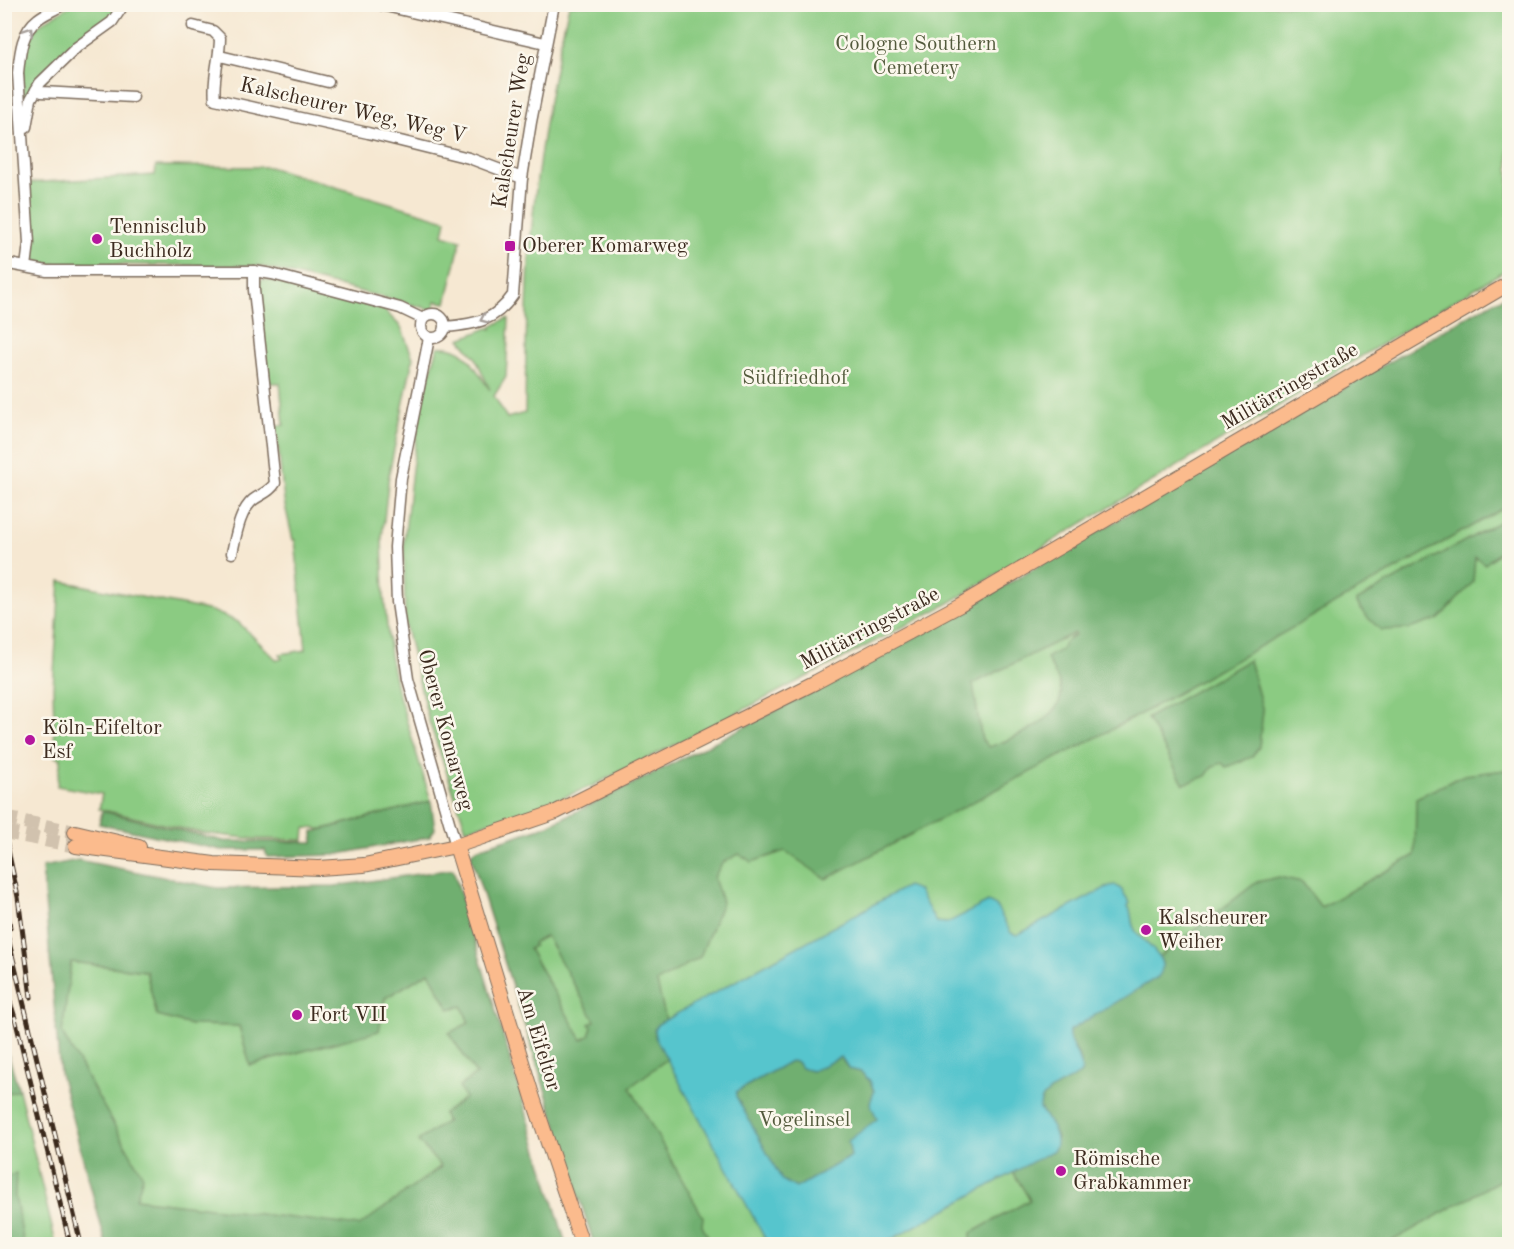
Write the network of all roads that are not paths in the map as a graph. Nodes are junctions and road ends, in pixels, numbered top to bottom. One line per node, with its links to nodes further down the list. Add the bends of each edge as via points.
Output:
1 (63, 4): 11 (street, one-way to 1, via 20,50 26,33 37,20)
2 (124, 4): 9 (street, via 112,22 77,47)
3 (377, 4): 6 (street)
4 (554, 4): 6 (street, Kalscheurer Weg)
5 (193, 26): 7 (street, via 213,31 220,38)
6 (545, 43): 12 (street, Kalscheurer Weg)
7 (220, 56): 8 (street); 12 (street, Kalscheurer Weg, Weg V, via 214,99 469,158)
8 (328, 82)
9 (36, 90): 10 (street); 11 (street, via 27,127)
10 (133, 97)
11 (23, 129): 14 (street)
12 (522, 178): 18 (street, Kalscheurer Weg, one-way to 18, via 513,295 503,309 488,319)
13 (4, 263): 14 (street)
14 (26, 267): 15 (street, via 47,271)
15 (254, 271): 17 (street, via 400,308); 20 (street, via 275,483 246,509)
16 (1505, 286): 23 (main road, Militärringstraße, via 886,646 556,812)
17 (423, 319): 18 (street, via 437,314); 19 (street, via 422,330)
18 (446, 327): 19 (street, via 438,338)
19 (429, 338): 23 (street, Oberer Komarweg, via 401,478 395,547 397,602 408,679)
20 (232, 553)
21 (75, 832): 24 (main road, Militärringstraße)
22 (76, 846): 24 (main road, Militärringstraße)
23 (456, 846): 24 (main road, Militärringstraße, via 364,865 319,868); 25 (main road, Am Eifeltor)
24 (214, 864)
25 (582, 1245)

